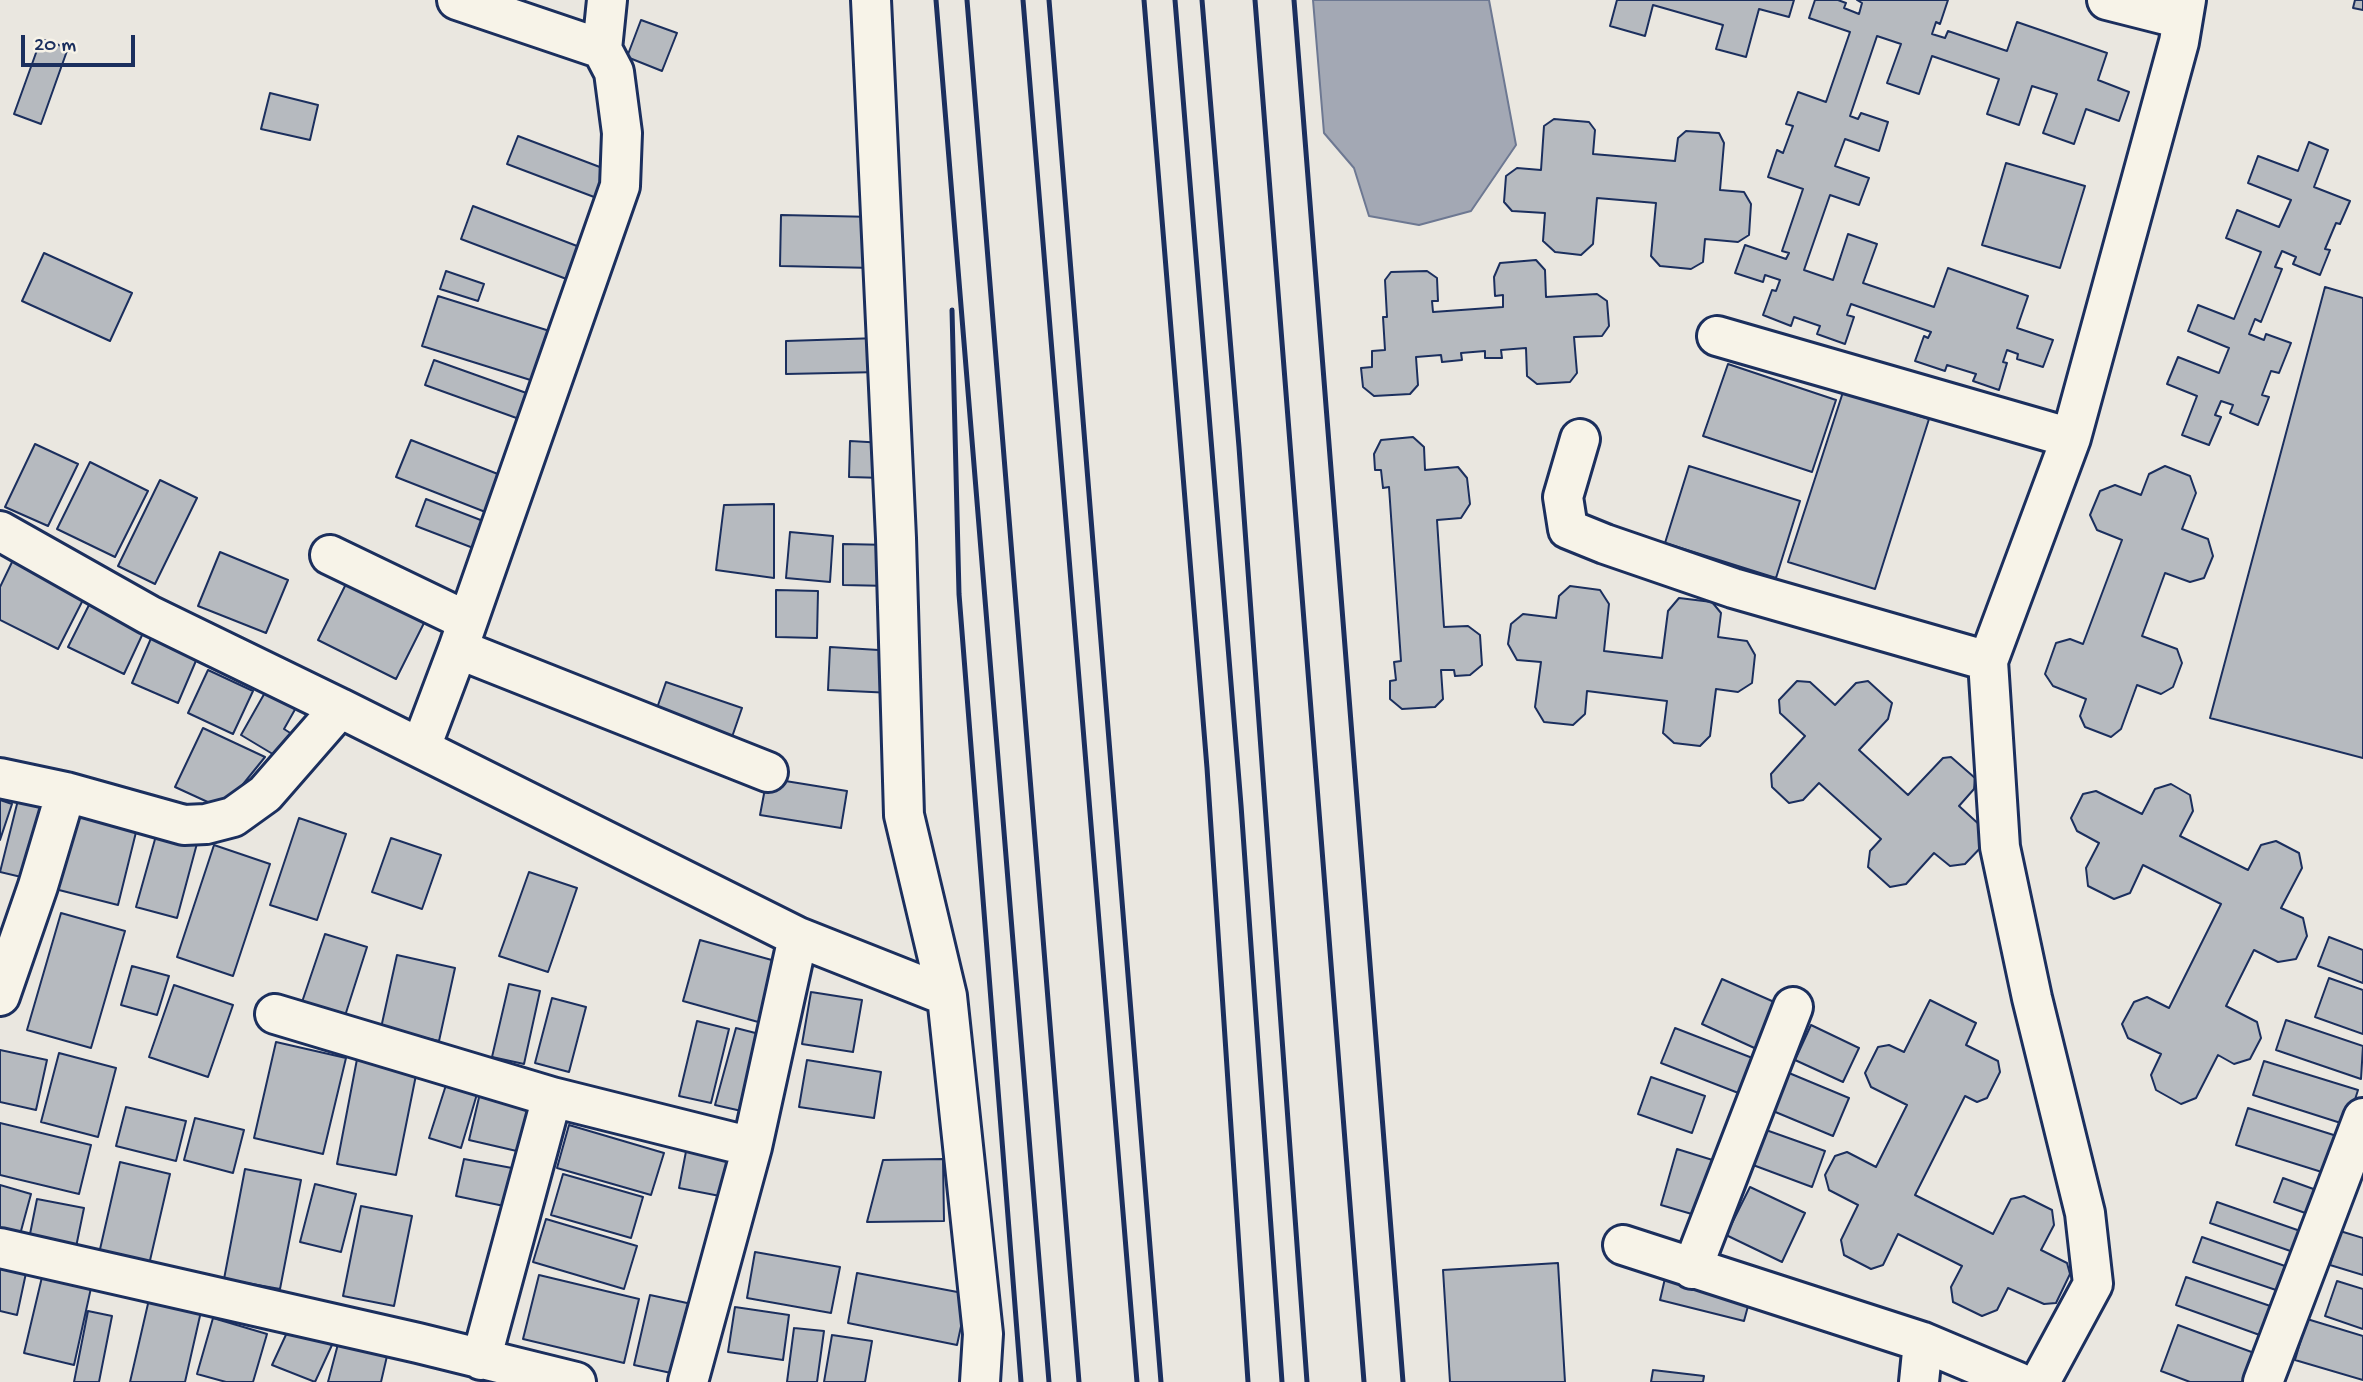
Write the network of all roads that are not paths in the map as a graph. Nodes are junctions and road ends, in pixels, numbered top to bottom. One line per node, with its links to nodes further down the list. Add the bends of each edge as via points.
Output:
1 (457, 0): 6 (street)
2 (607, 0): 6 (street)
3 (871, 0): 21 (street, via 904,814)
4 (2106, 0): 5 (street)
5 (2184, 9): 8 (street, via 2179,42)
6 (602, 49): 12 (street, via 614,72 622,133 620,186)
7 (1717, 336): 8 (street)
8 (2071, 438): 13 (street)
9 (1580, 439): 13 (street, via 1563,497 1568,529 1733,588)
10 (0, 531): 14 (street, via 149,615)
11 (330, 555): 12 (street)
12 (463, 635): 15 (street); 16 (street)
13 (1988, 661): 37 (street, via 2000,847 2085,1213 2093,1284)
14 (340, 709): 15 (street); 18 (street, via 265,794 233,817 184,825)
15 (421, 747): 19 (street)
16 (768, 772)
17 (0, 778): 18 (street)
18 (66, 792): 20 (street)
19 (798, 937): 21 (street); 26 (street)
20 (0, 996)
21 (947, 996): 34 (street, via 984,1334)
22 (1793, 1007): 29 (street)
23 (275, 1014): 24 (street)
24 (552, 1097): 26 (street); 31 (street)
25 (2363, 1118): 38 (street)
26 (752, 1147): 33 (street)
27 (1623, 1245): 29 (street)
28 (0, 1248): 31 (street)
29 (1692, 1269): 30 (street)
30 (1923, 1342): 35 (street); 36 (street)
31 (481, 1360): 32 (street)
32 (576, 1382)
33 (688, 1382)
34 (980, 1382)
35 (1919, 1382)
36 (2018, 1382)
37 (2040, 1382)
38 (2263, 1382)

